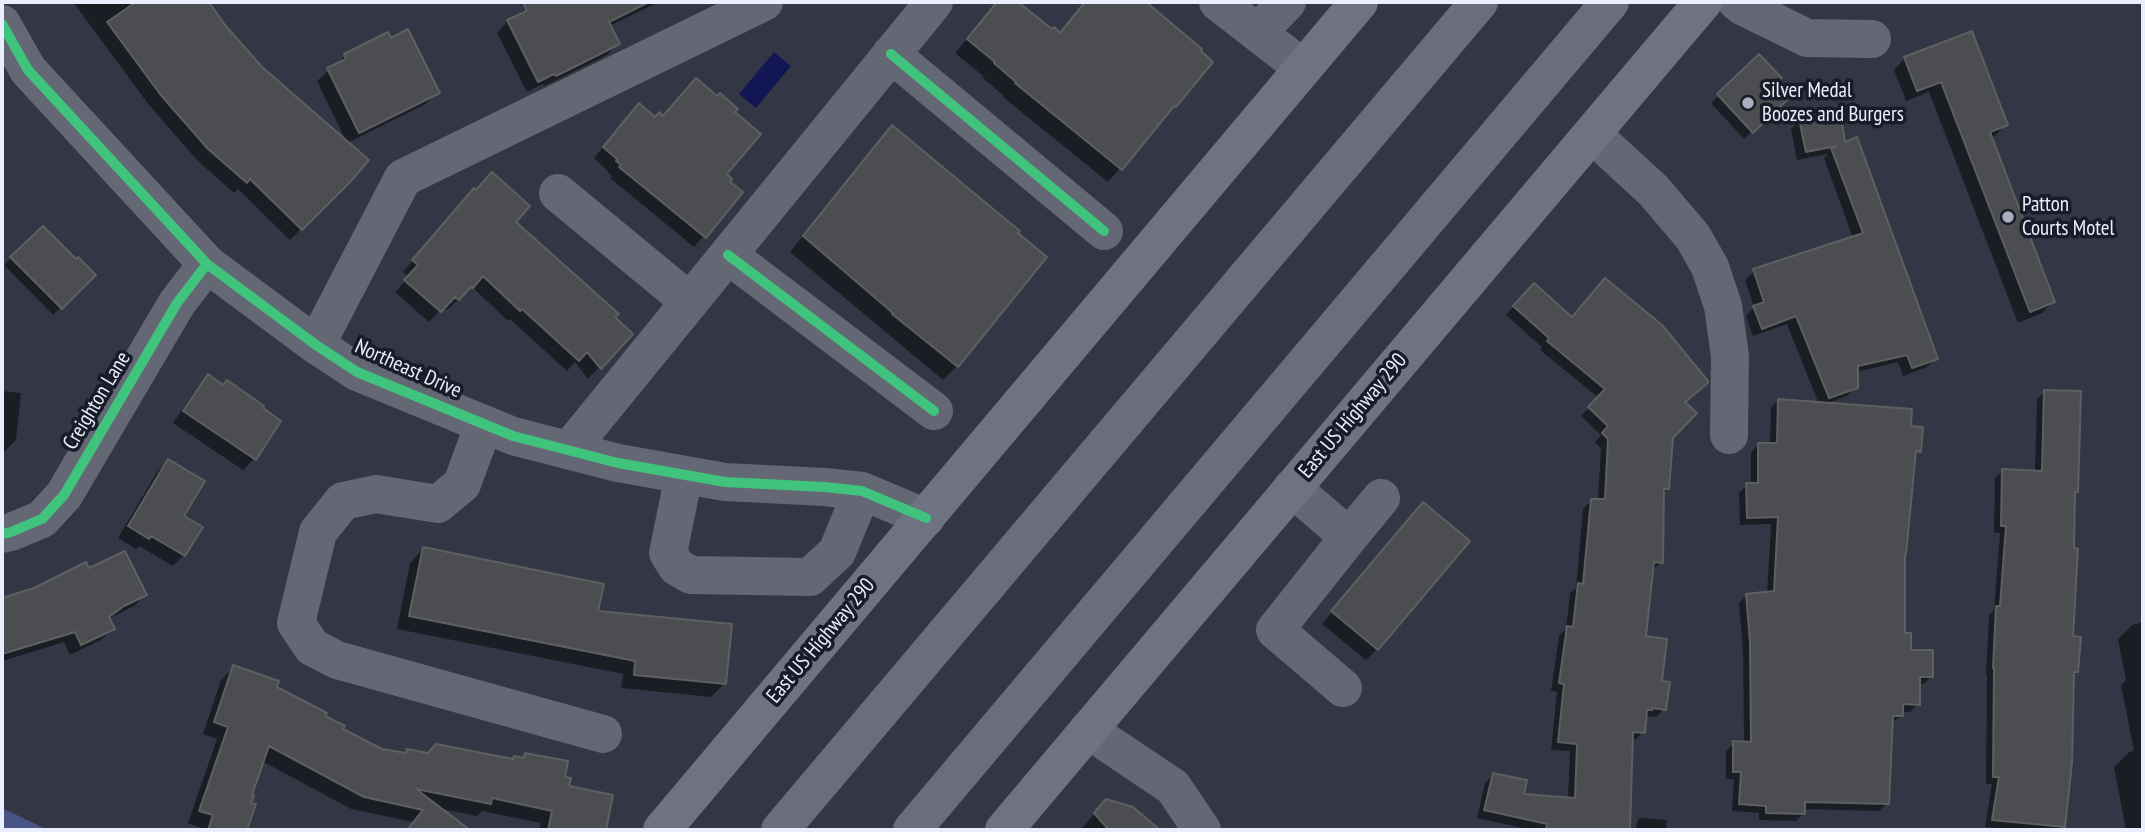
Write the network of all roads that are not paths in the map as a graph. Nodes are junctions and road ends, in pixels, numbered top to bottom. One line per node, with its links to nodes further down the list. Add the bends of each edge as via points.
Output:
1 (764, 2): 20 (street, via 403,178)
2 (934, 2): 13 (street)
3 (1218, 2): 12 (street)
4 (1287, 2): 12 (street)
5 (1359, 2): 12 (main road, East US Highway 290)
6 (1479, 2): 37 (highway)
7 (1610, 2): 38 (highway)
8 (1703, 2): 14 (main road, East US Highway 290)
9 (1737, 2): 11 (street, via 1807,38)
10 (2, 24): 18 (street, Northeast Drive, via 29,70)
11 (1872, 39)
12 (1279, 49): 29 (main road, East US Highway 290)
13 (891, 54): 16 (street); 17 (street)
14 (1592, 134): 23 (street, via 1654,191 1693,237 1710,267 1723,306 1730,356); 26 (main road, East US Highway 290)
15 (558, 193): 19 (street)
16 (1104, 231)
17 (728, 255): 19 (street); 21 (street)
18 (206, 264): 20 (street, Northeast Drive); 30 (street, Creighton Lane, via 177,303 64,495 42,519)
19 (690, 302): 24 (street)
20 (316, 345): 22 (street, Northeast Drive, via 357,372)
21 (934, 411)
22 (484, 424): 24 (street, Northeast Drive); 34 (street, via 462,484 438,504 376,494 343,501 318,532 296,623 312,647 337,660)
23 (1729, 435)
24 (569, 450): 25 (street, Northeast Drive)
25 (684, 475): 27 (street, Northeast Drive); 27 (street, via 668,553 677,567 691,575 810,577 837,552)
26 (1292, 488): 31 (street); 33 (main road, East US Highway 290)
27 (862, 491): 29 (street, Northeast Drive)
28 (1381, 498): 31 (street)
29 (926, 518): 36 (main road, East US Highway 290)
30 (2, 534)
31 (1349, 537): 32 (street, via 1275,630)
32 (1343, 688)
33 (1088, 730): 35 (main road, East US Highway 290); 39 (street, via 1173,787)
34 (603, 734)
35 (1010, 829)
36 (662, 830)
37 (780, 830)
38 (912, 830)
39 (1202, 830)

